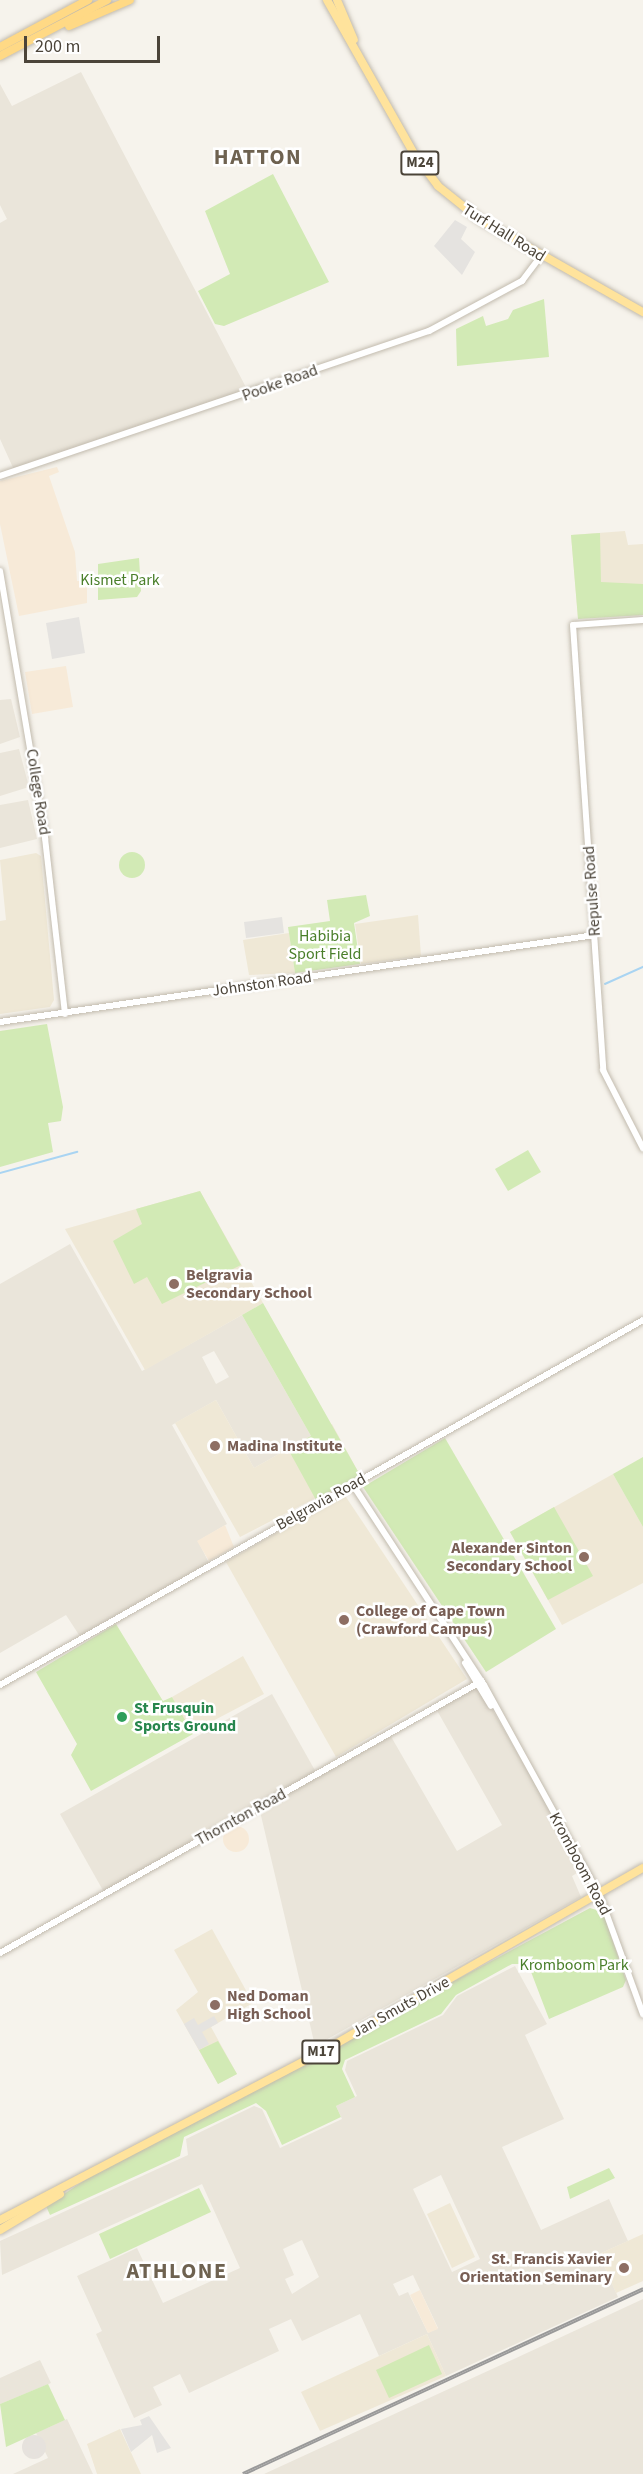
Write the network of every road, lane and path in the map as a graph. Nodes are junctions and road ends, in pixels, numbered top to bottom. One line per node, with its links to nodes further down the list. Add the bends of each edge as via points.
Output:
1 (76, 0): 7 (highway)
2 (88, 0): 7 (highway)
3 (107, 0): 7 (highway)
4 (130, 0): 7 (highway)
5 (327, 0): 10 (main road, Turf Hall Road / M24)
6 (337, 0): 10 (main road, Turf Hall Road / M24)
7 (24, 39): 8 (highway); 9 (highway)
8 (0, 47)
9 (0, 56)
10 (360, 58): 11 (main road, Turf Hall Road / M24, via 438,186 468,212)
11 (541, 256): 12 (main road, Turf Hall Road / M24); 13 (street, Pooke Road, via 522,281 429,331)
12 (643, 312)
13 (0, 476)
14 (0, 572): 17 (street, College Road, via 44,832)
15 (643, 620): 16 (street, Repulse Road, via 573,625)
16 (595, 935): 17 (street, Johnston Road); 19 (street, Repulse Road, via 604,1077)
17 (65, 1014): 18 (street, Johnston Road)
18 (0, 1022)
19 (643, 1148)
20 (643, 1320): 21 (street, Belgravia Road)
21 (353, 1485): 22 (street, Kromboom Road); 23 (street, Belgravia Road)
22 (479, 1682): 25 (street, Kromboom Road); 26 (street, Thornton Road)
23 (0, 1685)
24 (643, 1868): 25 (main road, Jan Smuts Drive / M17)
25 (600, 1896): 27 (street, Kromboom Road); 28 (main road, Jan Smuts Drive / M17)
26 (0, 1953)
27 (643, 2014)
28 (91, 2172): 29 (main road, Jan Smuts Drive / M17); 30 (main road, Jan Smuts Drive / M17)
29 (0, 2220)
30 (0, 2230)

